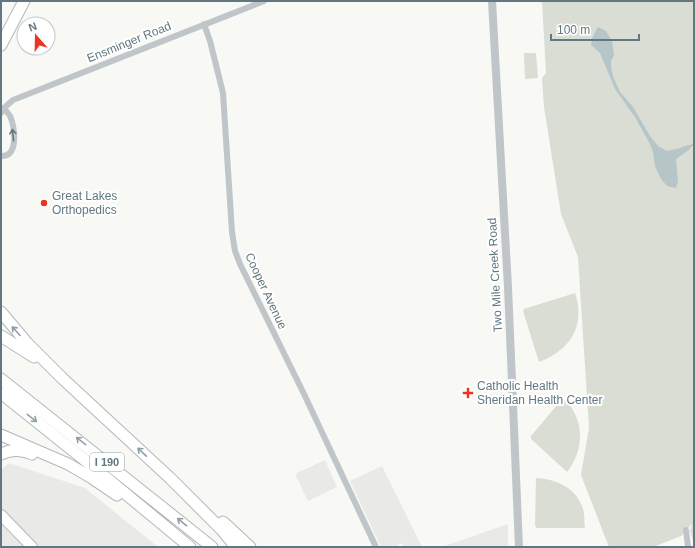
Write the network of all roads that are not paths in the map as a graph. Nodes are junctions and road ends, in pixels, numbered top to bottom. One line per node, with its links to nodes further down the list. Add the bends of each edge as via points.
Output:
1 (24, 1): 5 (highway)
2 (264, 1): 4 (street, Ensminger Road)
3 (492, 1): 26 (street, Two Mile Creek Road)
4 (204, 24): 6 (street, Ensminger Road, via 13,100); 25 (street, Cooper Avenue, via 223,93 235,251 253,294 304,394)
5 (1, 45)
6 (3, 111): 7 (street, Ensminger Road, one-way to 6, via 11,153 14,145 10,116)
7 (1, 156)
8 (1, 312): 11 (highway, one-way to 8)
9 (1, 336): 11 (highway)
10 (1, 379): 22 (highway, I 190, one-way to 10)
11 (63, 379): 16 (highway, one-way to 11)
12 (1, 393): 19 (highway, I 190, one-way to 19)
13 (1, 435): 15 (highway)
14 (1, 454): 15 (highway, via 22,451)
15 (60, 460): 19 (highway, via 92,478)
16 (170, 478): 23 (highway); 24 (highway)
17 (1, 515): 20 (main road)
18 (686, 530): 27 (street)
19 (176, 536): 21 (highway, I 190)
20 (32, 547)
21 (190, 547)
22 (212, 547)
23 (236, 547)
24 (250, 547)
25 (376, 547)
26 (519, 547)
27 (688, 547)

